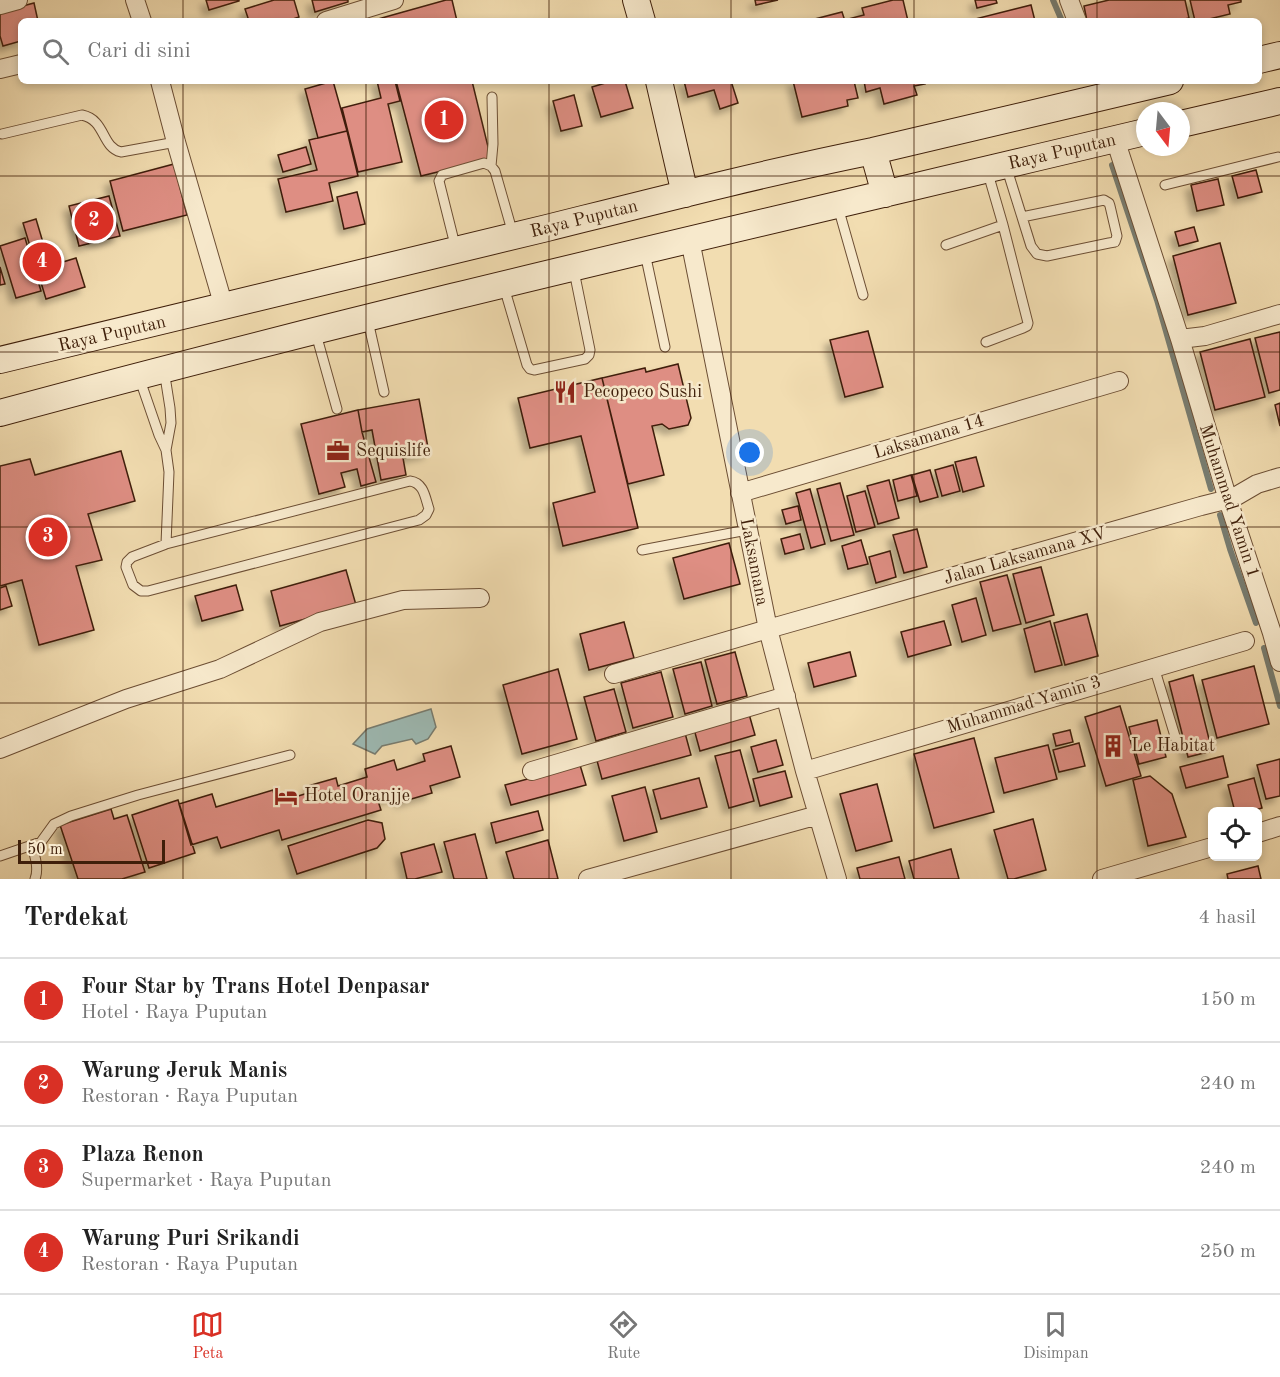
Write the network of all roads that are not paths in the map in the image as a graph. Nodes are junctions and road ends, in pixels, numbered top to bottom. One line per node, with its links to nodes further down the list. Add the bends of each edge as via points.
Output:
1 (18, 0): 6 (street)
2 (135, 0): 7 (street)
3 (394, 0): 8 (street)
4 (636, 0): 9 (main road)
5 (1069, 0): 10 (street)
6 (0, 5)
7 (141, 18)
8 (337, 18)
9 (641, 18)
10 (1076, 18)
11 (1280, 55): 12 (main road)
12 (1262, 59)
13 (18, 65): 14 (street)
14 (0, 69)
15 (161, 84): 25 (street)
16 (660, 84): 31 (main road)
17 (1141, 84): 18 (main road, Raya Puputan)
18 (1103, 88): 26 (main road, Raya Puputan)
19 (492, 97): 28 (lane)
20 (1280, 101): 21 (main road)
21 (1190, 122)
22 (2, 134): 25 (lane, via 82,115 95,120 116,151)
23 (1136, 134): 24 (main road, Raya Puputan)
24 (1115, 139): 29 (main road, Raya Puputan); 48 (street, Muhammad Yamin 1)
25 (176, 142): 44 (street)
26 (873, 152): 31 (main road, Raya Puputan); 32 (main road)
27 (1278, 157): 30 (lane)
28 (491, 166): 36 (lane); 39 (lane, via 484,163 442,175 439,181)
29 (996, 167): 32 (main road, Raya Puputan); 34 (lane); 35 (lane)
30 (1165, 185)
31 (685, 194): 36 (main road, Raya Puputan)
32 (885, 194): 33 (main road, Raya Puputan)
33 (838, 205): 37 (main road, Raya Puputan); 43 (lane)
34 (1022, 217): 34 (lane, via 1104,200 1109,203 1117,236 1115,242 1037,255)
35 (1003, 225): 38 (lane); 49 (lane, via 1028,323)
36 (513, 236): 39 (main road, Raya Puputan)
37 (690, 240): 40 (main road, Raya Puputan); 59 (street, Laksamana)
38 (946, 245)
39 (457, 249): 44 (main road, Raya Puputan)
40 (644, 251): 41 (main road, Raya Puputan); 50 (lane)
41 (573, 268): 42 (main road, Raya Puputan); 42 (lane, via 590,350 585,359 530,369)
42 (504, 285): 46 (main road, Raya Puputan)
43 (863, 295)
44 (224, 307): 51 (main road, Raya Puputan)
45 (1280, 314): 48 (street, via 1205,336)
46 (367, 318): 47 (main road, Raya Puputan); 54 (lane)
47 (316, 331): 52 (main road, Raya Puputan); 55 (lane)
48 (1180, 339): 60 (street, Muhammad Yamin 1)
49 (986, 342)
50 (665, 347)
51 (0, 360)
52 (151, 373): 56 (main road, Raya Puputan); 57 (lane, via 159,435); 57 (lane, via 170,408)
53 (1119, 381): 59 (street, Laksamana 14)
54 (384, 392)
55 (338, 409)
56 (0, 413)
57 (166, 450): 62 (lane)
58 (1280, 477): 60 (street, Jalan Laksamana XV)
59 (740, 493): 61 (street, Laksamana)
60 (1228, 500): 65 (street, Jalan Laksamana XV); 66 (street, Muhammad Yamin 1)
61 (747, 530): 63 (lane); 65 (street, Laksamana)
62 (166, 544): 62 (lane, via 410,481 422,486 429,510 419,520 141,591 133,585 127,562)
63 (642, 550)
64 (480, 598): 73 (street, via 403,600 320,622 220,669 126,699)
65 (768, 629): 70 (street, Jalan Laksamana XV); 71 (street, Laksamana)
66 (1276, 631): 68 (street, Muhammad Yamin 1)
67 (1245, 641): 69 (street, Muhammad Yamin 3)
68 (1280, 662)
69 (1154, 667): 72 (lane); 76 (street, Muhammad Yamin 3)
70 (614, 674)
71 (786, 696): 75 (street); 76 (street, Laksamana)
72 (1178, 746)
73 (0, 749)
74 (290, 755): 80 (lane, via 71,816 54,824 41,842)
75 (532, 771)
76 (804, 771): 77 (street, Laksamana)
77 (818, 815): 84 (street); 85 (street, Laksamana)
78 (1280, 826): 79 (street)
79 (1262, 831)
80 (32, 846): 82 (lane); 83 (lane)
81 (1208, 848): 86 (street)
82 (0, 856)
83 (35, 879)
84 (588, 879)
85 (837, 879)
86 (1102, 879)

